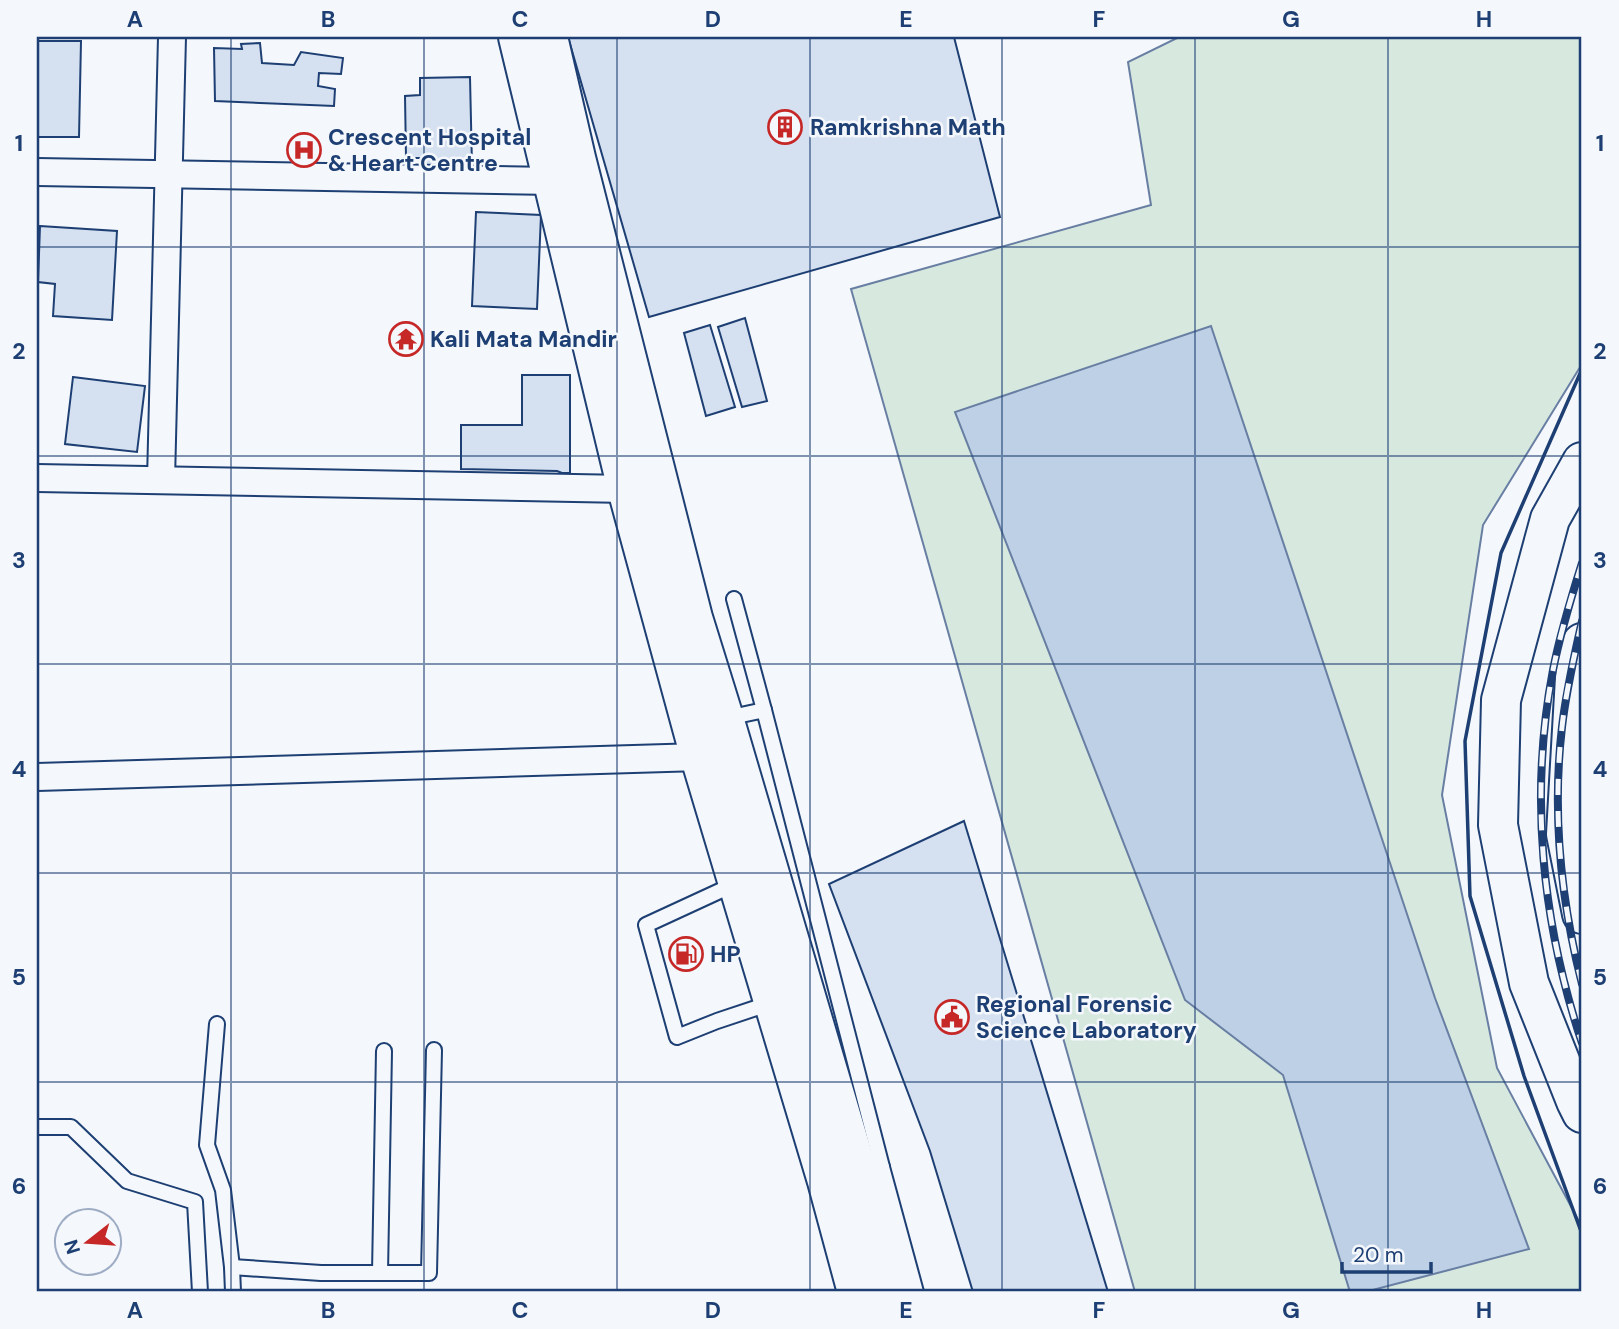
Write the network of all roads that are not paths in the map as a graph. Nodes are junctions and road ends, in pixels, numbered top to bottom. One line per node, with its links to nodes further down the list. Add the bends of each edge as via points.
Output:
1 (172, 37): 5 (street)
2 (518, 37): 6 (main road)
3 (548, 37): 6 (main road)
4 (37, 172): 5 (street)
5 (169, 174): 6 (street); 9 (street)
6 (567, 179): 10 (main road)
7 (1582, 461): 23 (main road, via 1550,519 1501,700 1498,825 1530,983)
8 (37, 478): 9 (street)
9 (161, 480): 10 (street)
10 (642, 486): 14 (main road, via 693,618); 15 (main road)
11 (734, 599): 13 (lane)
12 (1582, 643): 18 (main road, via 1576,660 1566,834)
13 (764, 710): 14 (lane); 25 (lane)
14 (724, 718): 25 (main road)
15 (700, 757): 16 (street); 17 (main road)
16 (37, 777)
17 (737, 883): 19 (main road); 19 (lane, via 646,925 677,1037)
18 (1582, 914)
19 (772, 1002): 25 (main road)
20 (217, 1024): 26 (lane, via 207,1145 223,1190)
21 (434, 1050): 27 (lane, via 429,1273)
22 (384, 1051): 27 (lane)
23 (1582, 1113)
24 (37, 1127): 28 (lane, via 71,1127 127,1181 195,1202)
25 (850, 1175): 30 (main road); 31 (main road); 32 (lane)
26 (232, 1267): 27 (lane); 29 (lane)
27 (380, 1273)
28 (200, 1292)
29 (233, 1292)
30 (857, 1292)
31 (890, 1292)
32 (916, 1292)

